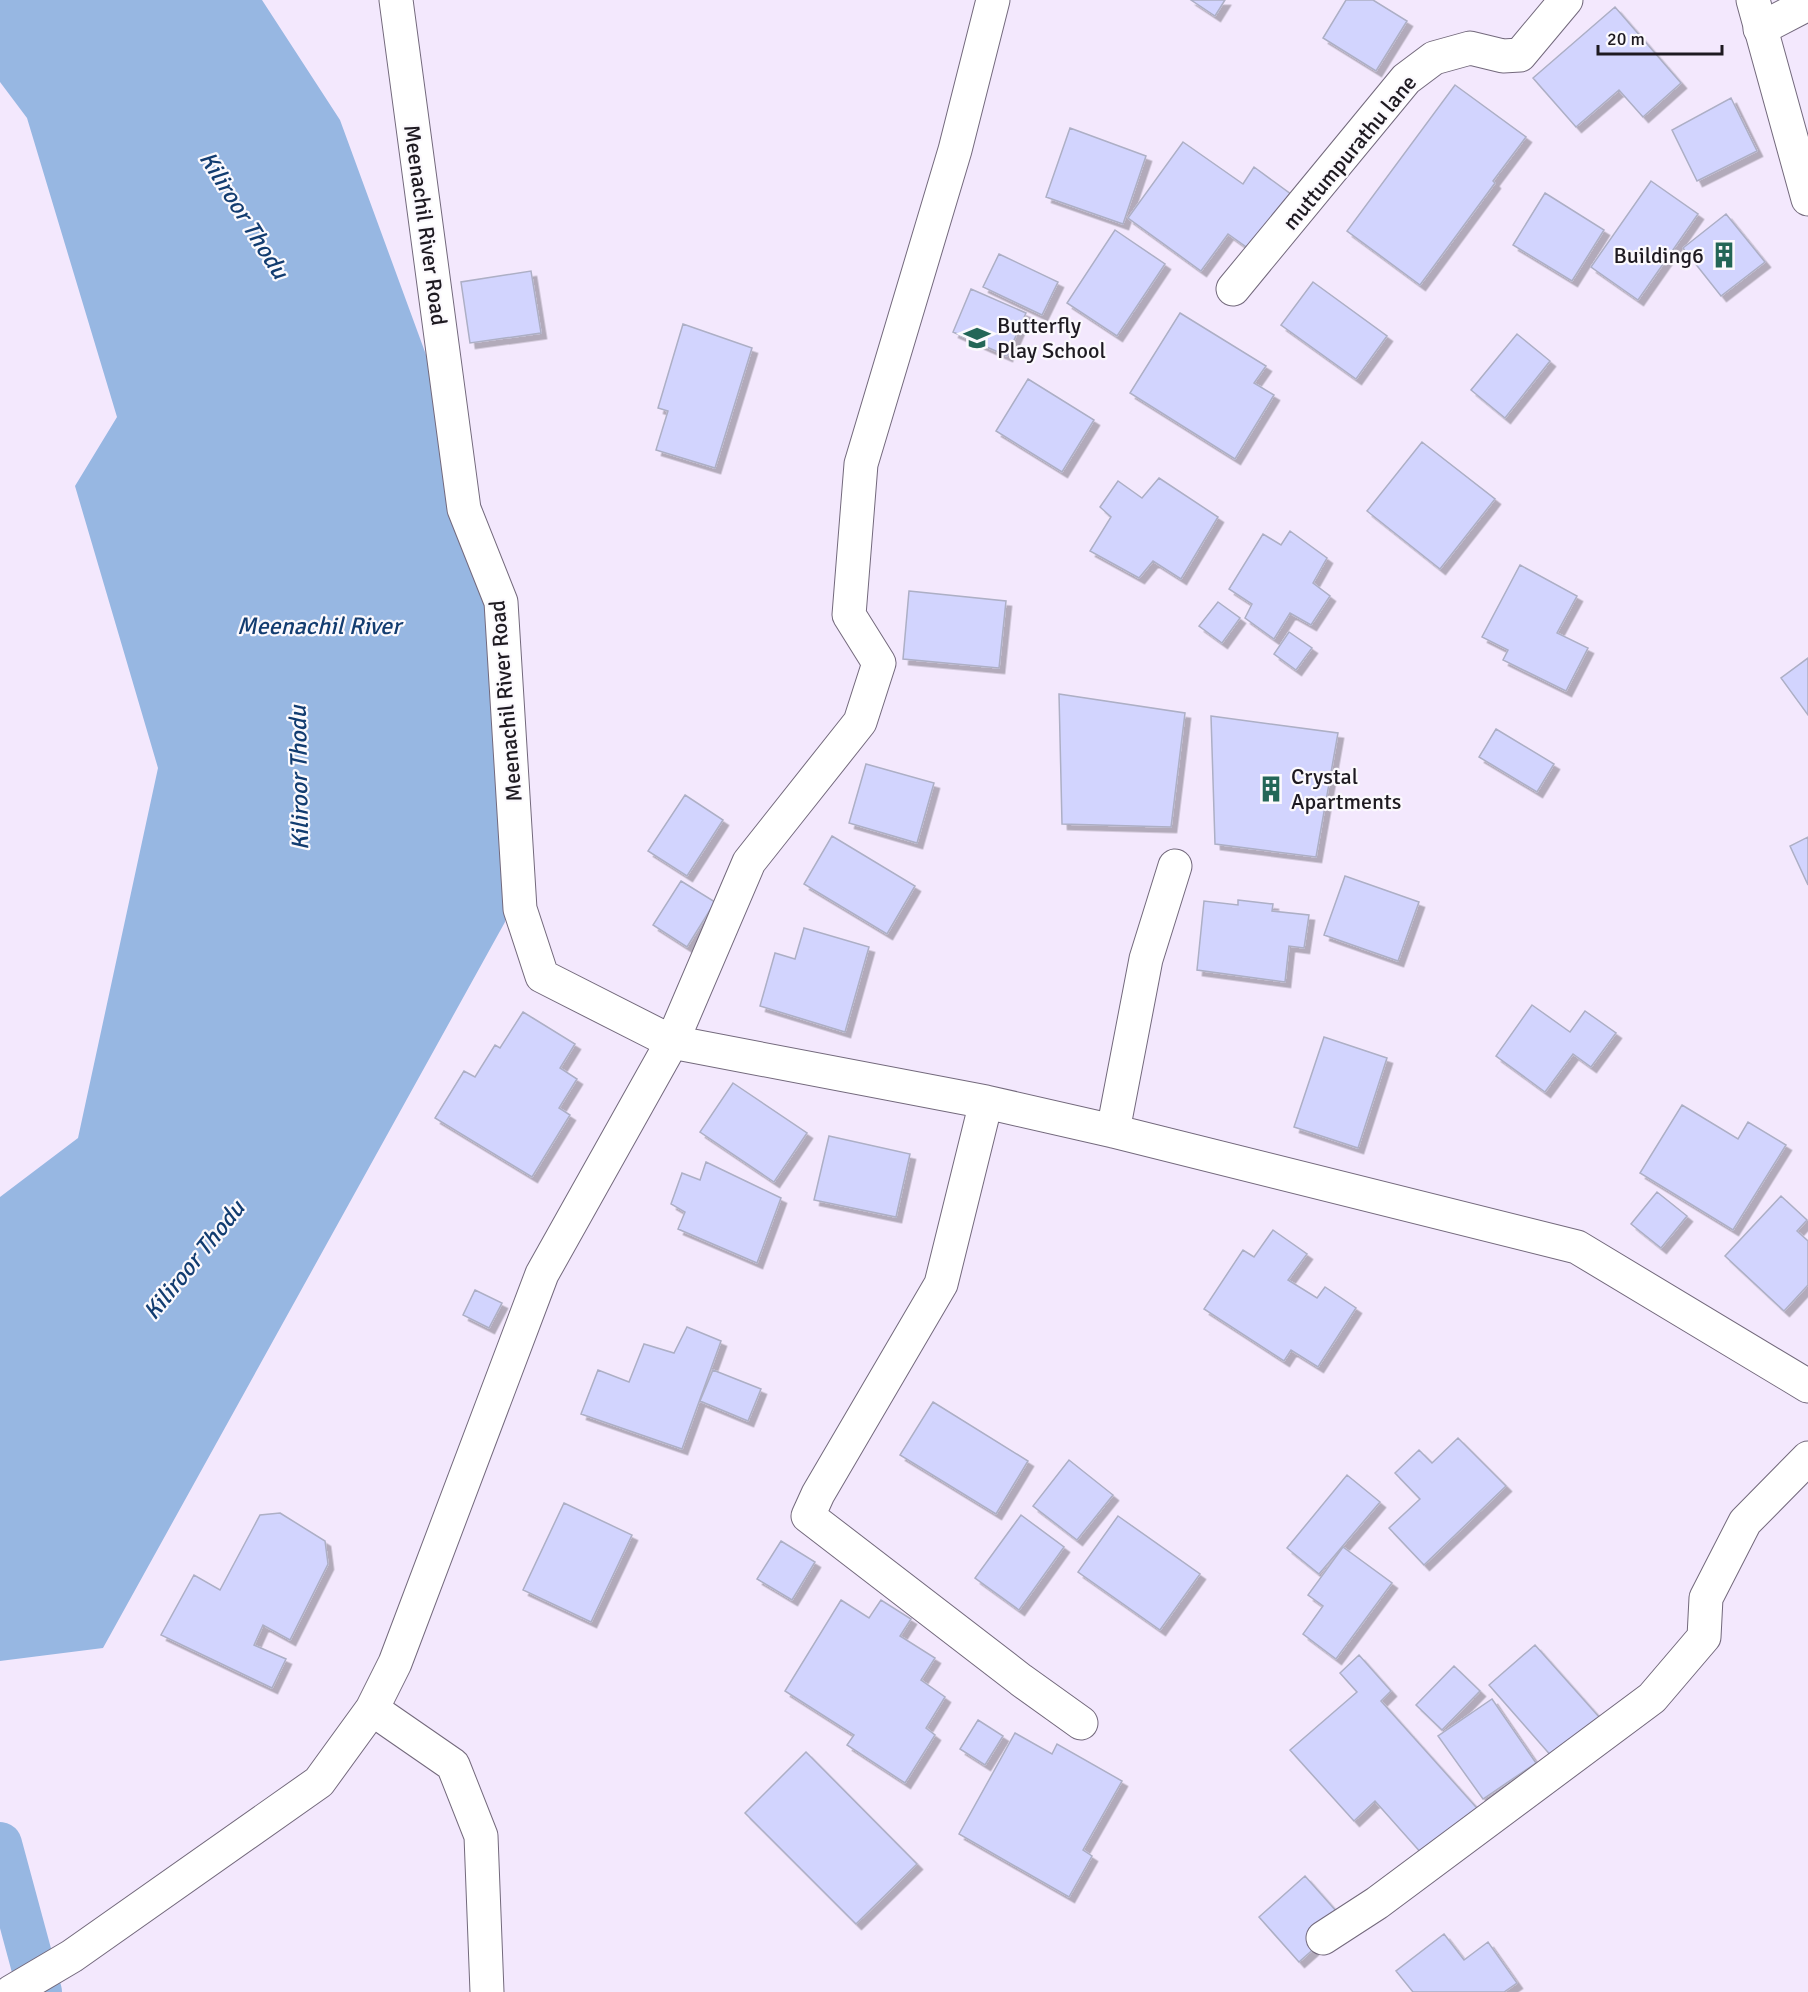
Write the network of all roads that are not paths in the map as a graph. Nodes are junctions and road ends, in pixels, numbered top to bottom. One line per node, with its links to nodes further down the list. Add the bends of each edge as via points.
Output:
1 (396, 0): 9 (street, Meenachil River Road, via 464,509 501,602 520,909 542,976)
2 (993, 0): 9 (street, via 955,150 861,464 849,615 879,663 860,722 748,862)
3 (1566, 0): 7 (street, muttumpurathu lane, via 1520,55 1503,56 1470,48 1434,58 1406,79)
4 (1808, 4): 5 (street)
5 (1756, 14): 6 (street)
6 (1808, 199)
7 (1233, 289)
8 (1175, 866): 11 (street, via 1146,958)
9 (672, 1042): 10 (street, Meenachil River Road); 14 (street, via 542,1274 395,1663)
10 (986, 1102): 11 (street, Meenachil River Road); 15 (street, via 941,1284 808,1516)
11 (1113, 1131): 12 (street, Meenachil River Road, via 1577,1247)
12 (1808, 1386)
13 (1808, 1458): 16 (street, via 1745,1522 1706,1598 1704,1637 1652,1698 1377,1903)
14 (372, 1709): 17 (street, via 319,1782 72,1956); 18 (street, via 453,1765 481,1836)
15 (1081, 1723)
16 (1323, 1938)
17 (11, 1992)
18 (487, 1992)

